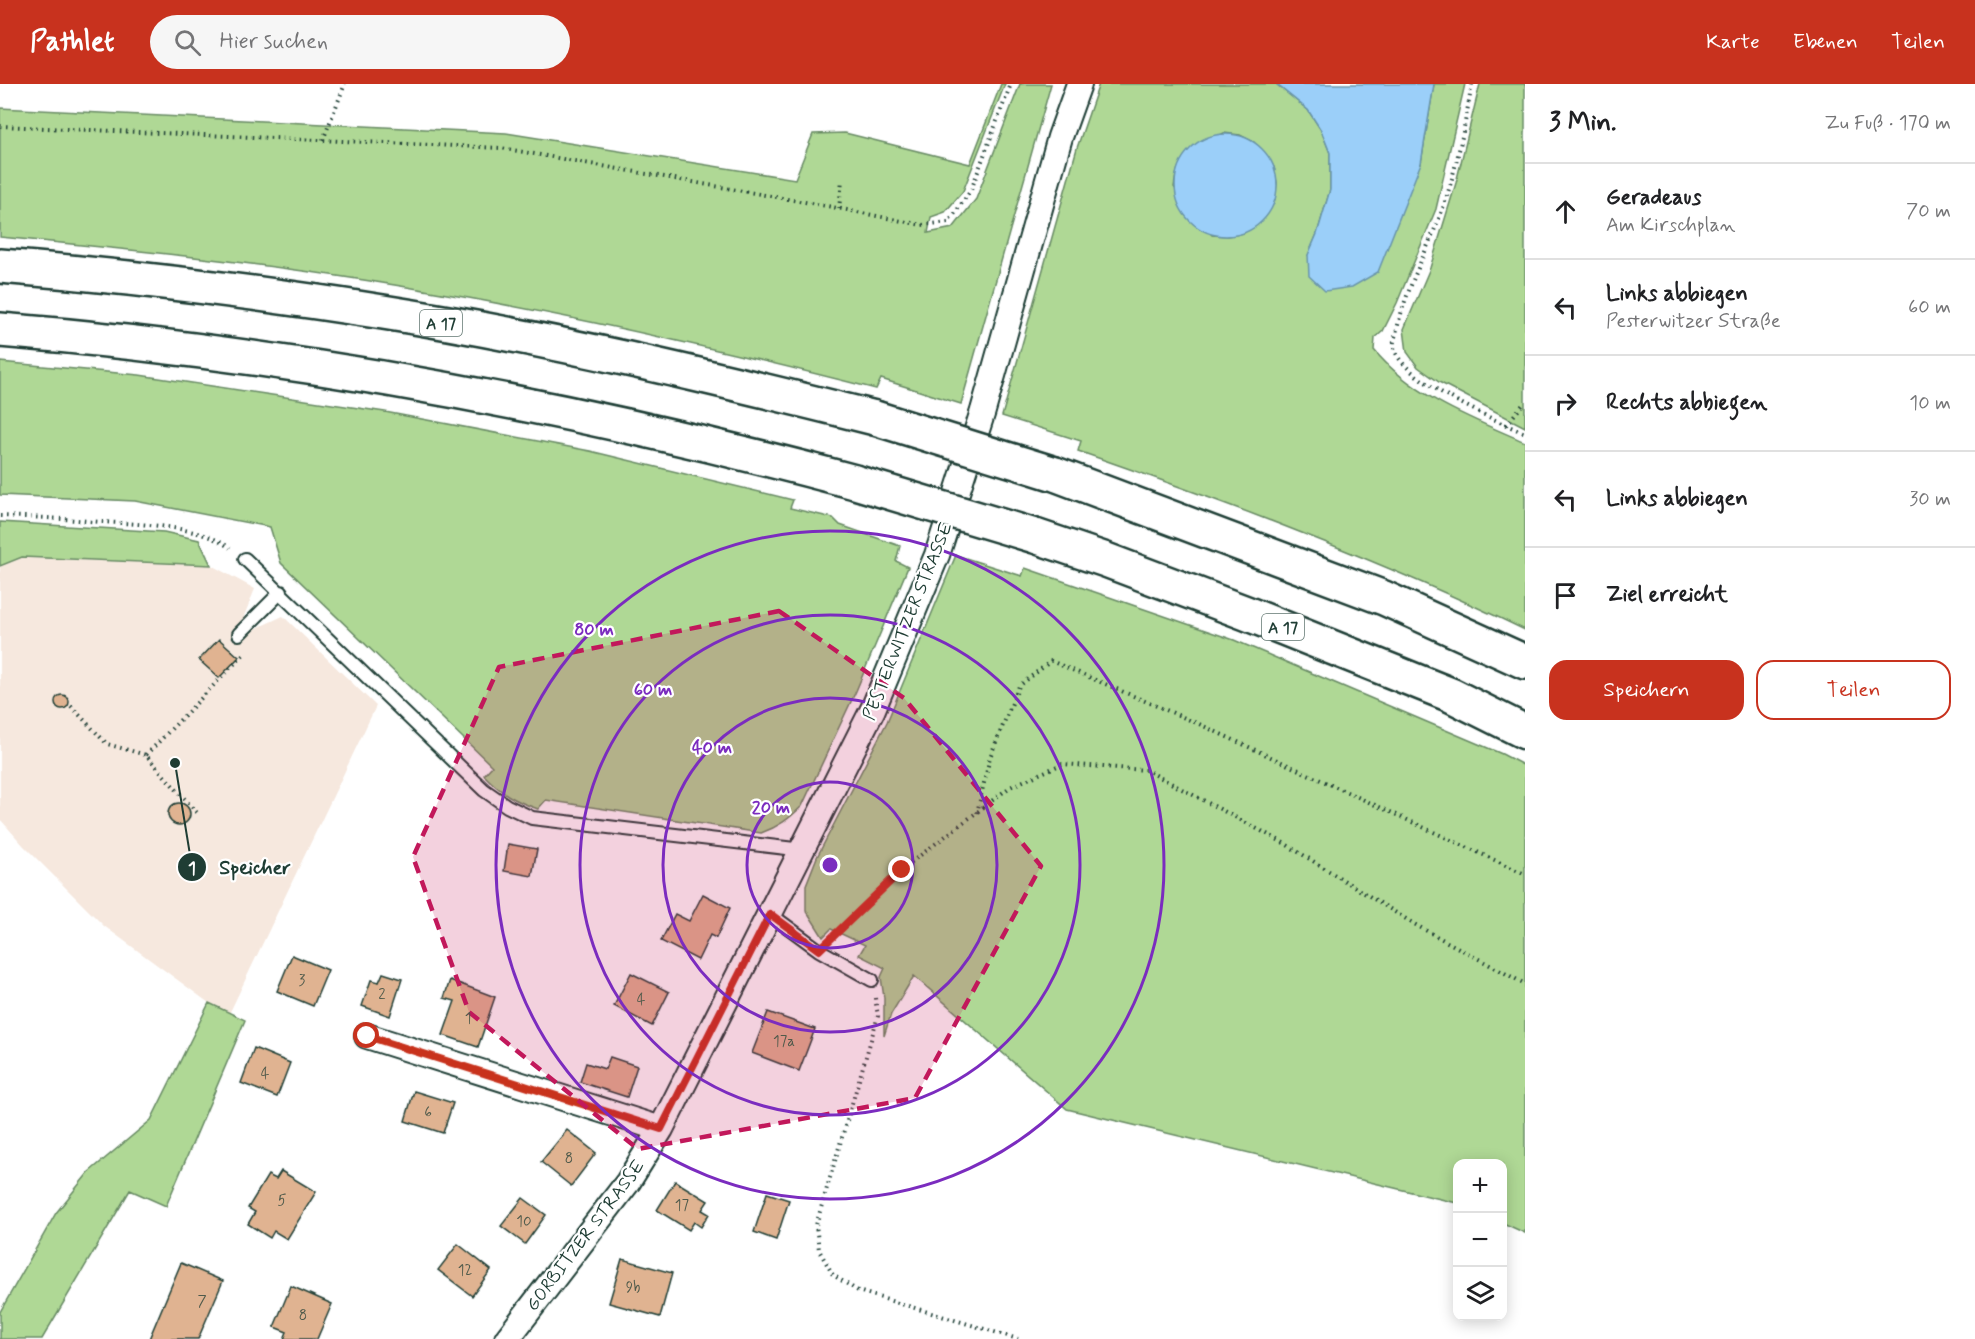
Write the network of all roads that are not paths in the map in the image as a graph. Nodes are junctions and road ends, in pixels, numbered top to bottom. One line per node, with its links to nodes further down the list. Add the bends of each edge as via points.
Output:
1 (1079, 84): 9 (street, PESTERWITZER STRASSE, via 1060,136 938,555 873,709)
2 (0, 266): 7 (highway, A 17, bridge, via 229,290 384,312 580,349 874,418 1055,474 1384,598)
3 (0, 330): 8 (highway, A 17, bridge, via 219,353 377,377 730,448 855,482 1106,560 1450,695)
4 (245, 559): 5 (lane)
5 (281, 592): 6 (lane); 9 (lane, via 484,790 507,806 532,818)
6 (239, 633)
7 (1525, 663)
8 (1525, 732)
9 (803, 850): 10 (street, PESTERWITZER STRASSE)
10 (770, 914): 11 (lane, via 819,950); 13 (street, PESTERWITZER STRASSE)
11 (872, 980)
12 (367, 1036): 13 (street)
13 (661, 1129): 14 (street, GORBITZER STRASSE, via 628,1182)
14 (507, 1339)

